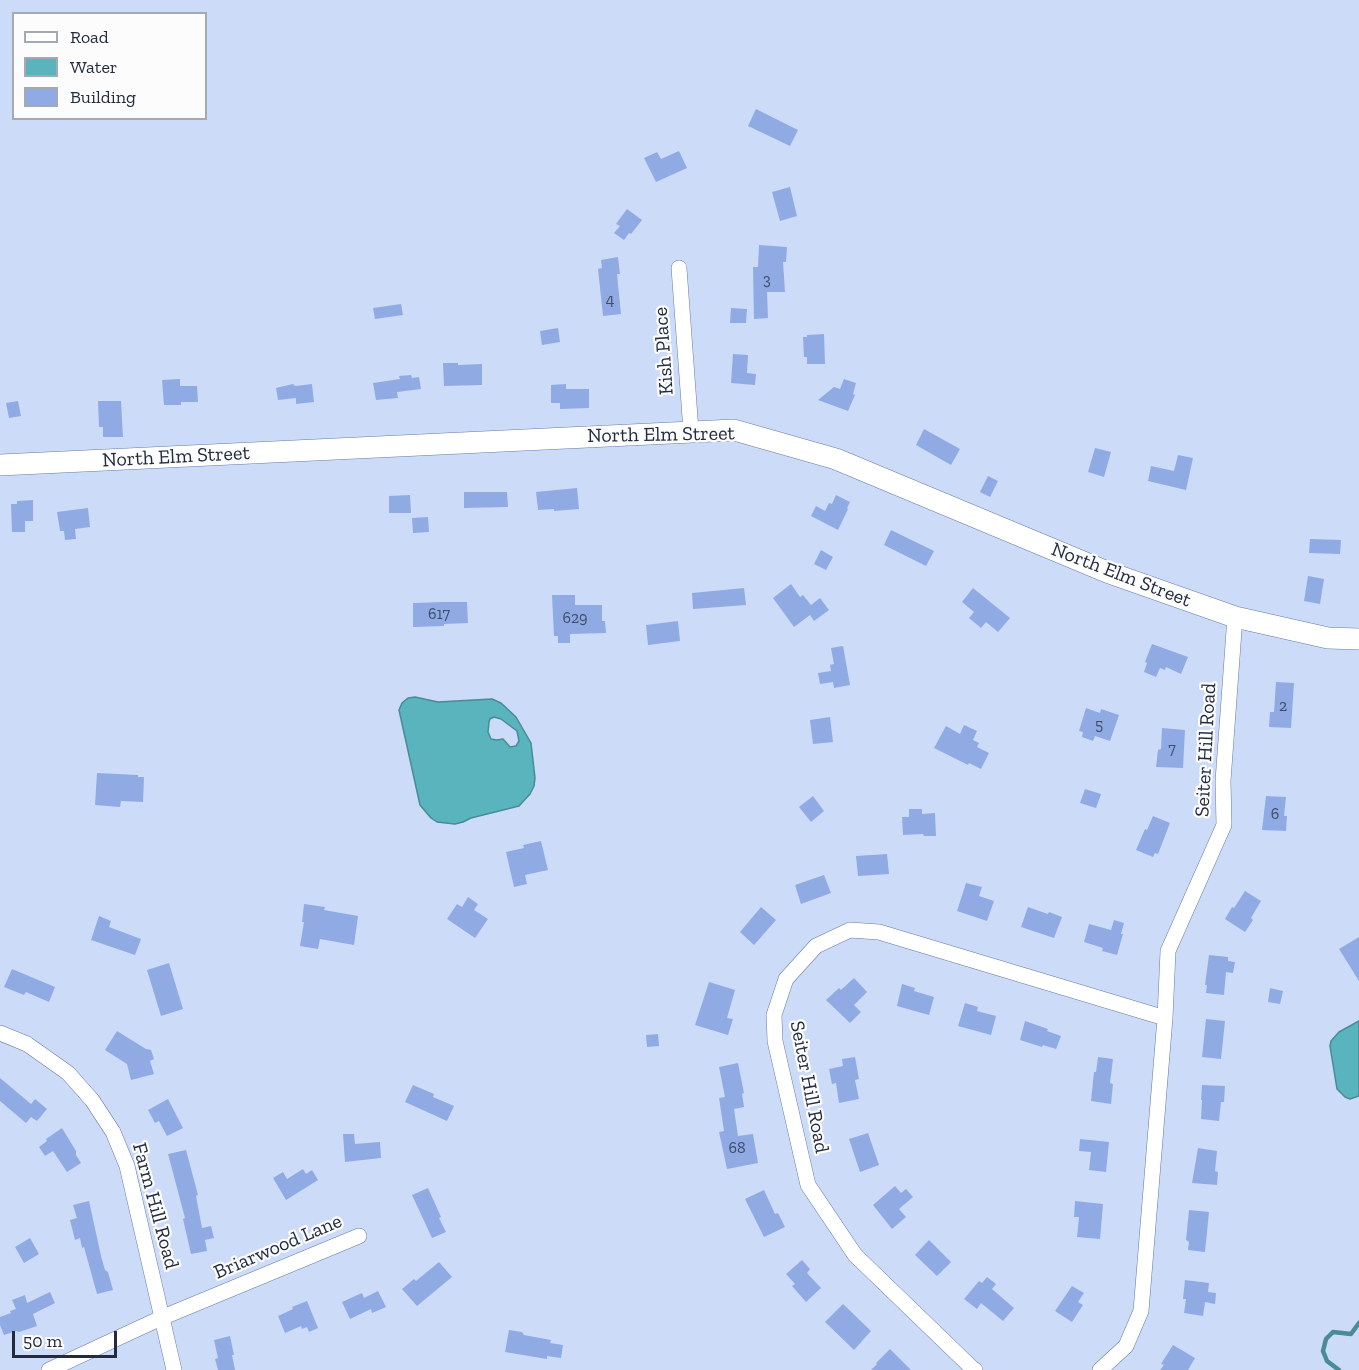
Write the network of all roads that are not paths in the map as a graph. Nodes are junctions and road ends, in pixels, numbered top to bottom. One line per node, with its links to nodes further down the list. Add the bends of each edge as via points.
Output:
1 (679, 268): 2 (street, Kish Place)
2 (691, 431): 3 (main road, North Elm Street); 4 (main road, North Elm Street, via 734,430 836,459 1107,572)
3 (0, 465)
4 (1235, 616): 5 (main road, North Elm Street, via 1328,638); 6 (street, Seiter Hill Road, via 1223,781 1224,825 1168,951)
5 (1359, 639)
6 (1165, 1018): 12 (street, Seiter Hill Road, via 879,932 850,930 816,946 786,979 774,1015 775,1041 808,1185 855,1255); 13 (street, Seiter Hill Road, via 1141,1311 1126,1346)
7 (0, 1033): 9 (street, Farm Hill Road, via 27,1044 68,1073 113,1132 127,1166)
8 (359, 1236): 9 (street, Briarwood Lane)
9 (161, 1318): 10 (street, Briarwood Lane); 11 (street, Farm Hill Road)
10 (49, 1370)
11 (174, 1370)
12 (975, 1370)
13 (1100, 1370)

